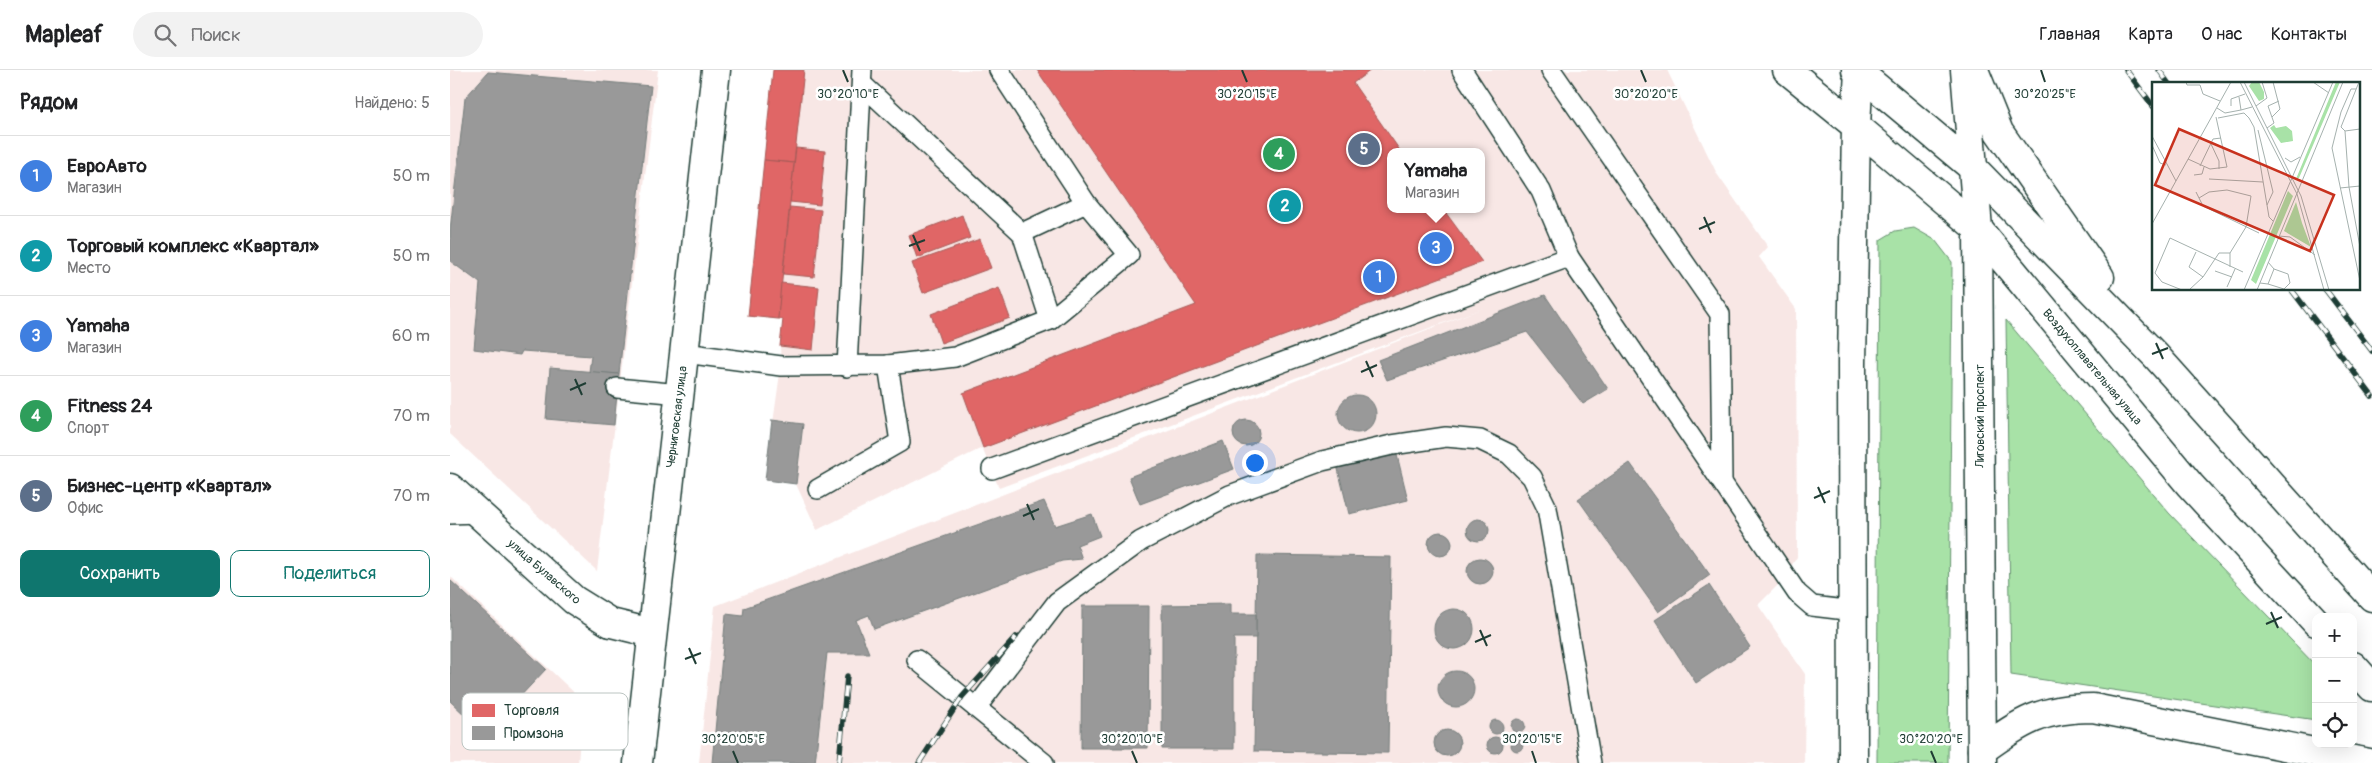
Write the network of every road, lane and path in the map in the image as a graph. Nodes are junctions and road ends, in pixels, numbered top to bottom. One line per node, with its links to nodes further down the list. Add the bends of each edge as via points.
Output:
1 (716, 70): 17 (main road, Черниговская улица)
2 (999, 70): 12 (lane)
3 (1462, 70): 15 (lane, via 1541,190)
4 (1551, 70): 24 (lane, via 1720,314)
5 (1787, 70): 10 (main road, Воздухоплавательная улица)
6 (1965, 70): 11 (main road, Лиговский проспект)
7 (1974, 70): 18 (main road, via 1999,132)
8 (1858, 71): 10 (main road); 11 (main road)
9 (863, 78): 14 (lane); 20 (lane)
10 (1856, 126): 13 (main road, Воздухоплавательная улица); 30 (main road, via 1852,364)
11 (1972, 167): 13 (main road, Лиговский проспект); 18 (main road)
12 (1086, 203): 14 (lane); 16 (lane, via 1129,255)
13 (1978, 229): 31 (main road, Воздухоплавательная улица, via 2190,485); 37 (main road, Лиговский проспект)
14 (1022, 233): 16 (lane)
15 (1570, 257): 23 (lane); 24 (lane)
16 (1050, 320): 19 (lane, via 955,357)
17 (684, 352): 20 (lane, via 781,366); 22 (main road, Черниговская улица)
18 (2156, 356): 29 (main road)
19 (888, 365): 20 (lane); 26 (lane, via 900,442)
20 (847, 367)
21 (617, 388): 22 (lane)
22 (680, 394): 32 (main road, Черниговская улица)
23 (992, 469)
24 (1722, 480): 30 (lane, via 1797,593 1812,606)
25 (450, 488): 27 (main road, улица Булавского)
26 (818, 489)
27 (478, 513): 28 (lane); 32 (main road, улица Булавского, via 574,600 612,623)
28 (450, 514)
29 (2372, 597)
30 (1854, 611): 41 (main road)
31 (2312, 618)
32 (652, 633): 38 (main road, Черниговская улица)
33 (917, 660): 36 (lane)
34 (2357, 670): 35 (main road)
35 (2372, 687)
36 (976, 708): 39 (lane); 40 (lane, via 1057,602 1141,541 1230,495 1322,461 1446,437 1480,440 1510,454 1532,477 1547,508)
37 (1982, 756): 42 (main road, via 2021,722 2036,715 2093,708)
38 (638, 763)
39 (1044, 763)
40 (1591, 763)
41 (1853, 763)
42 (2369, 763)

